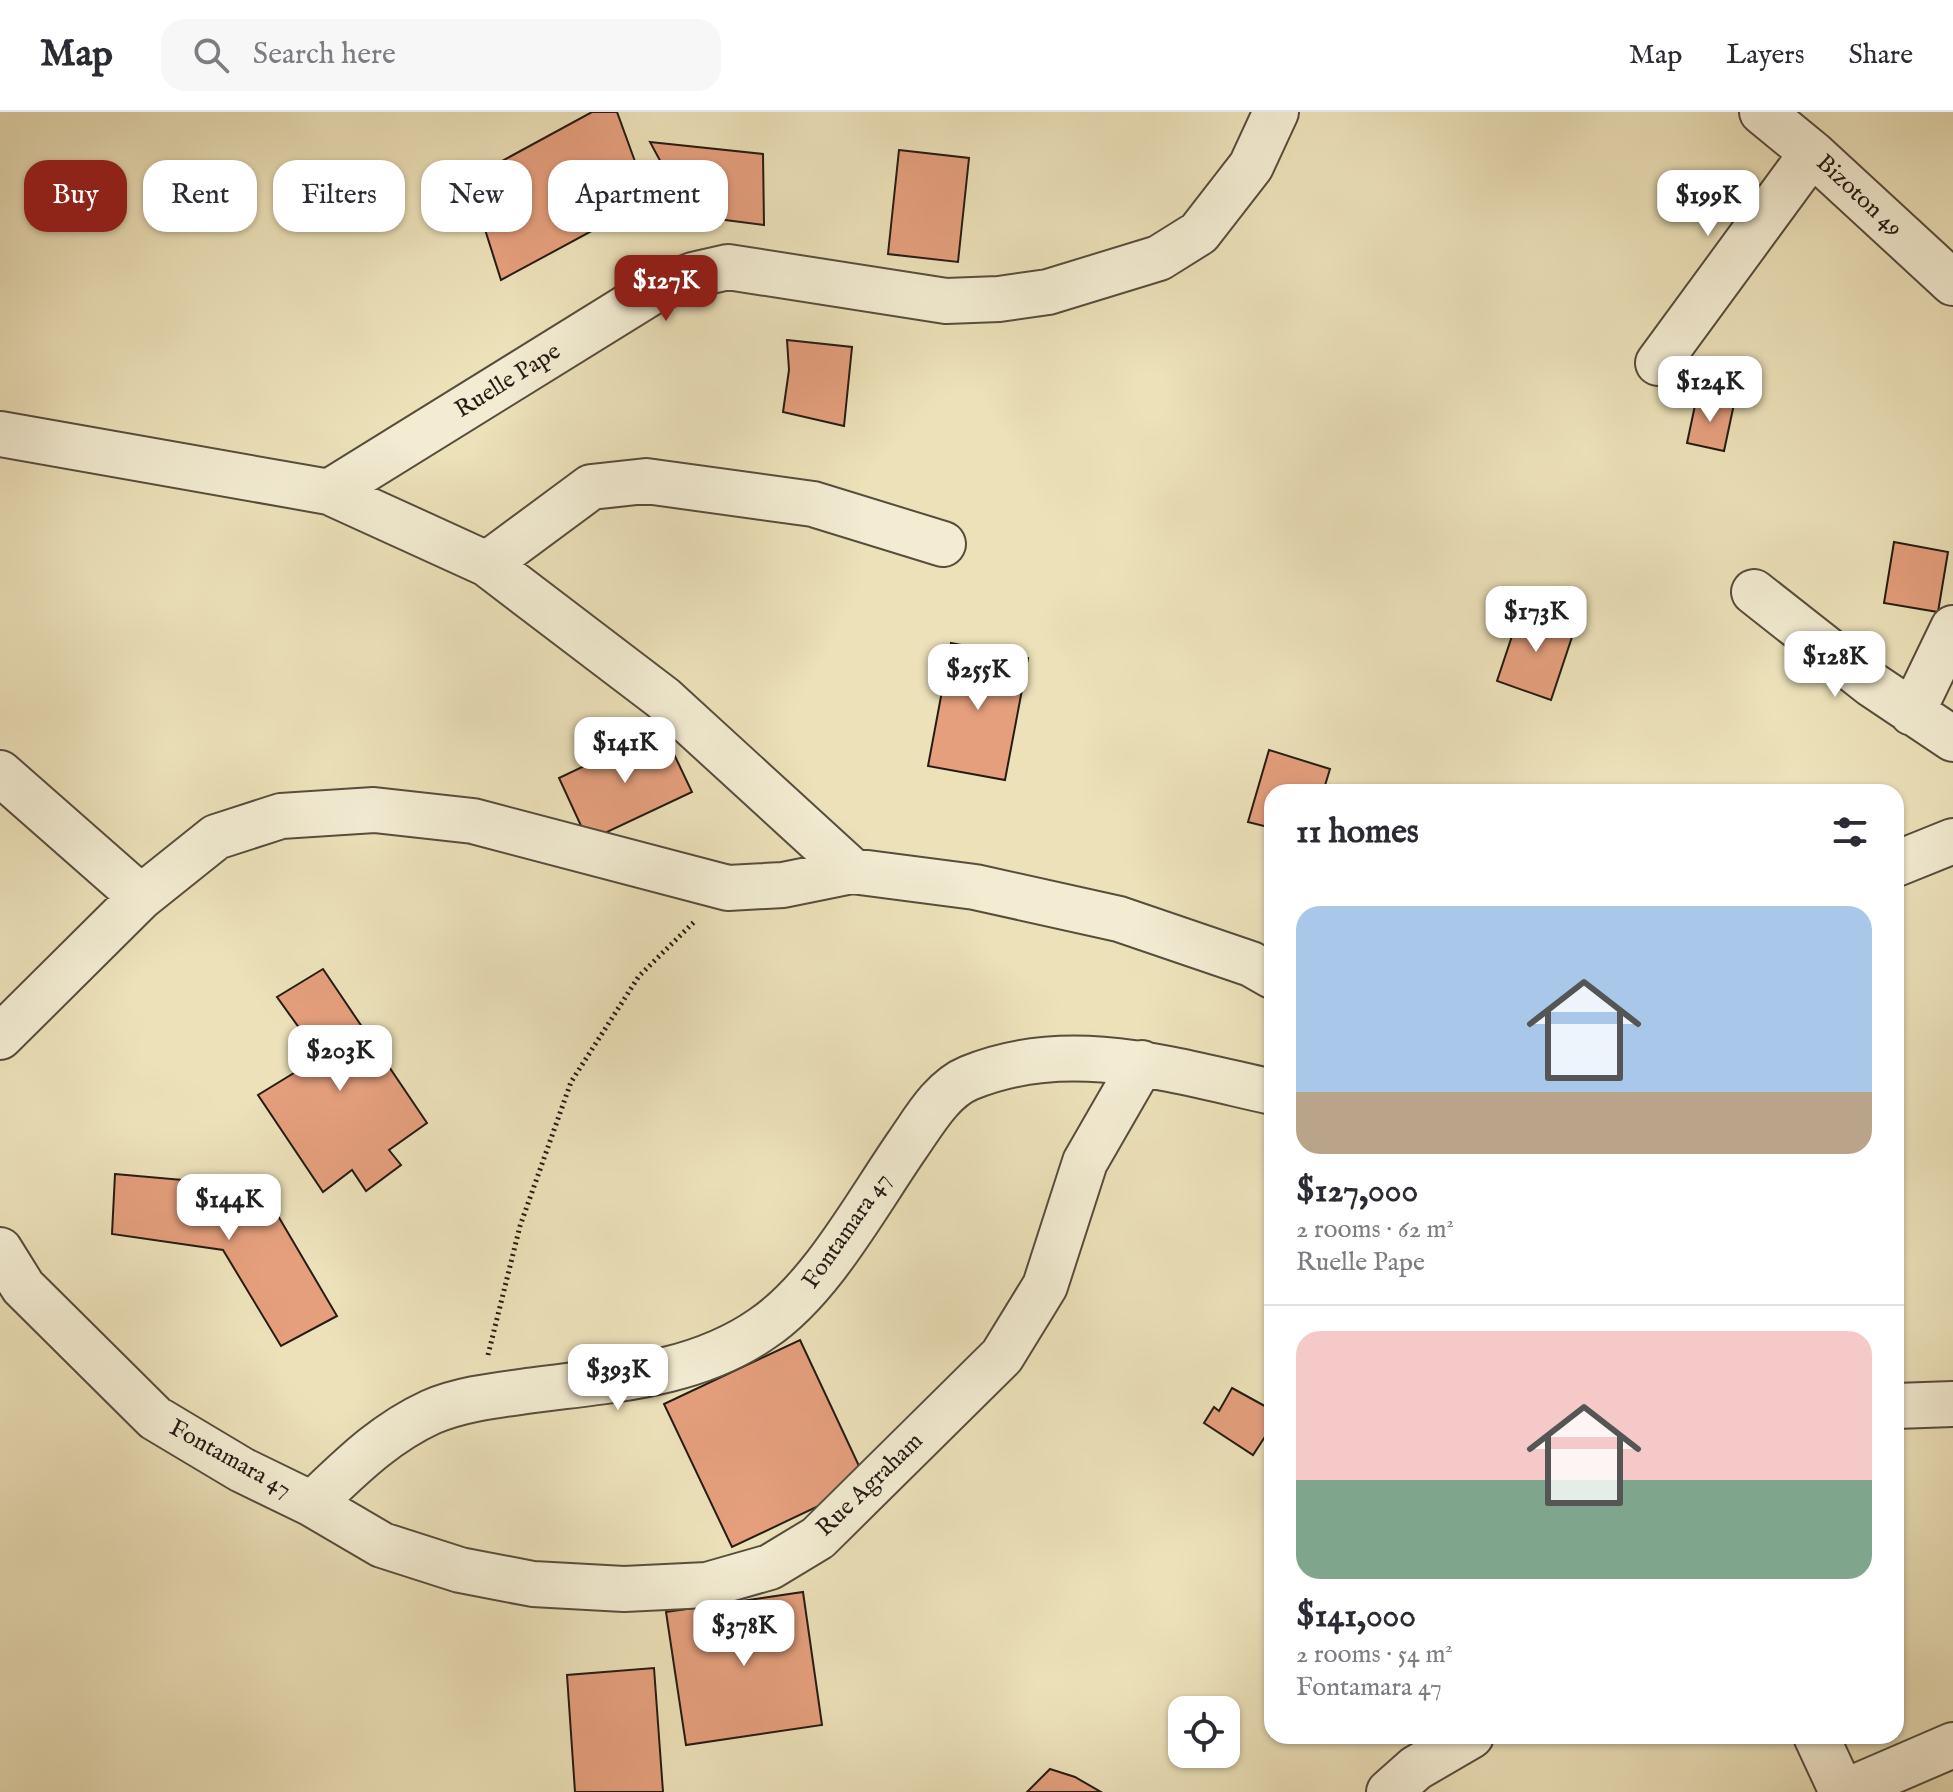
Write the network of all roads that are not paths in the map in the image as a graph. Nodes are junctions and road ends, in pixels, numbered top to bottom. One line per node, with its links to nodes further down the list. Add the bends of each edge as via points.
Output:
1 (1276, 112): 7 (street, Ruelle Pape, via 1251,166 1199,233 1159,258 1048,292 946,301 728,267 693,275 655,290)
2 (1762, 112): 3 (street, Bizoton 49)
3 (1812, 153): 4 (street, Bizoton 49); 5 (street)
4 (1953, 283)
5 (1658, 363)
6 (0, 434): 7 (street)
7 (329, 492): 9 (street)
8 (943, 544): 9 (street, via 813,504 646,481 591,487)
9 (487, 564): 17 (street, via 663,698)
10 (1754, 592): 12 (street)
11 (1953, 628): 12 (street)
12 (1912, 713): 13 (street)
13 (1953, 739)
14 (0, 773): 18 (street)
15 (1953, 841): 16 (street)
16 (1904, 861)
17 (852, 871): 18 (street, via 783,885 728,888 473,821 374,810 281,816 216,837); 19 (street, via 975,887 1119,919)
18 (141, 897): 20 (street)
19 (1264, 971)
20 (0, 1037)
21 (1142, 1063): 22 (street, Fontamara 47); 26 (street, Fontamara 47, via 1073,1057 1015,1062 965,1079 936,1105 807,1290 765,1327 720,1355 669,1371 477,1398 433,1411 377,1442); 26 (street, Rue Agraham, via 1085,1162 1045,1286 1002,1356 818,1538 770,1567 707,1585 624,1589 533,1584 460,1570 382,1545)
22 (1264, 1090)
23 (0, 1250): 26 (street, Fontamara 47, via 23,1287 155,1418)
24 (1953, 1404): 25 (street)
25 (1904, 1406)
26 (312, 1504)
27 (1457, 1744): 30 (street, via 1416,1768)
28 (1820, 1744): 31 (street)
29 (1953, 1745): 31 (street)
30 (1389, 1792)
31 (1843, 1792)

